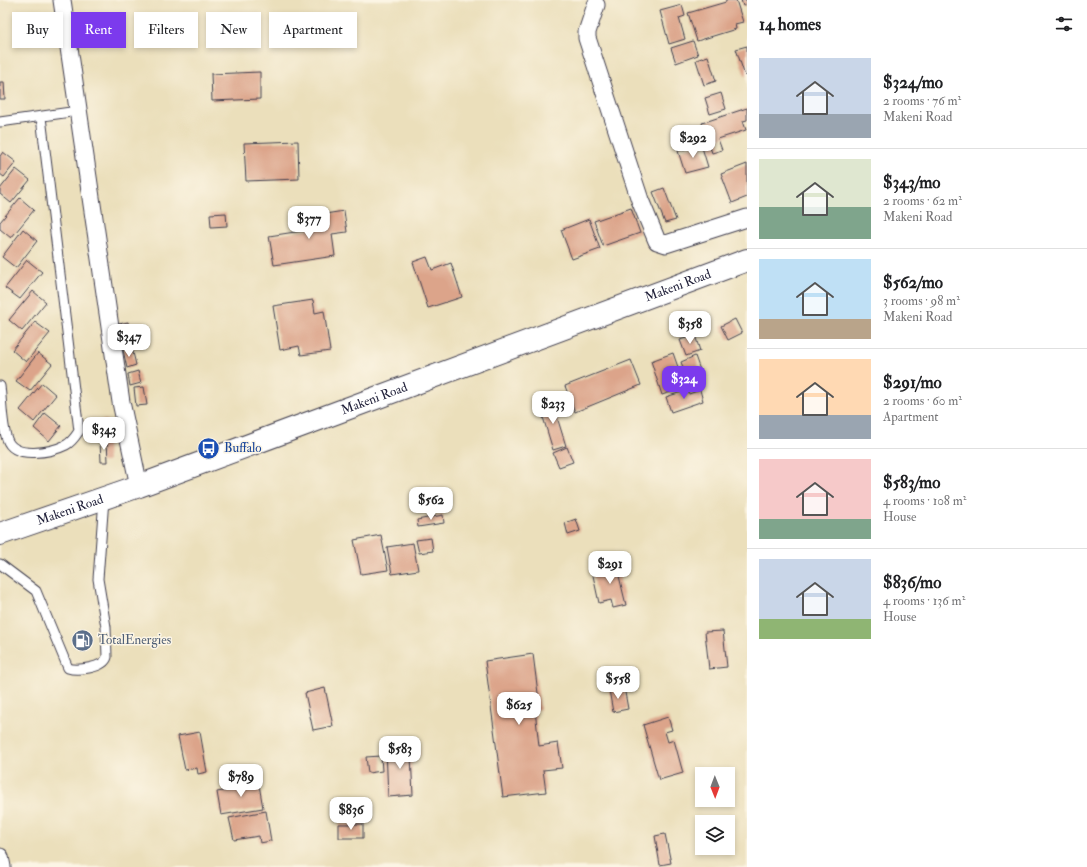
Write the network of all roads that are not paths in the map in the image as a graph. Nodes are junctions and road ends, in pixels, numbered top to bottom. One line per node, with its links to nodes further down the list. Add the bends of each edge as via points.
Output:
1 (62, 0): 3 (street)
2 (596, 5): 6 (street, via 586,38 640,200 657,241 666,244)
3 (78, 111): 4 (lane); 9 (street, via 121,402)
4 (41, 117): 5 (lane); 8 (lane, via 78,431 75,438 51,451 33,454 13,447 7,440)
5 (0, 122)
6 (747, 218)
7 (747, 260): 9 (main road, Makeni Road)
8 (0, 386)
9 (139, 486): 10 (main road, Makeni Road)
10 (104, 498): 11 (main road, Makeni Road); 12 (lane, via 98,579 106,627 107,657 102,664 75,670 68,668 36,591)
11 (0, 534)
12 (0, 564)
13 (0, 857): 14 (street)
14 (2, 867)

